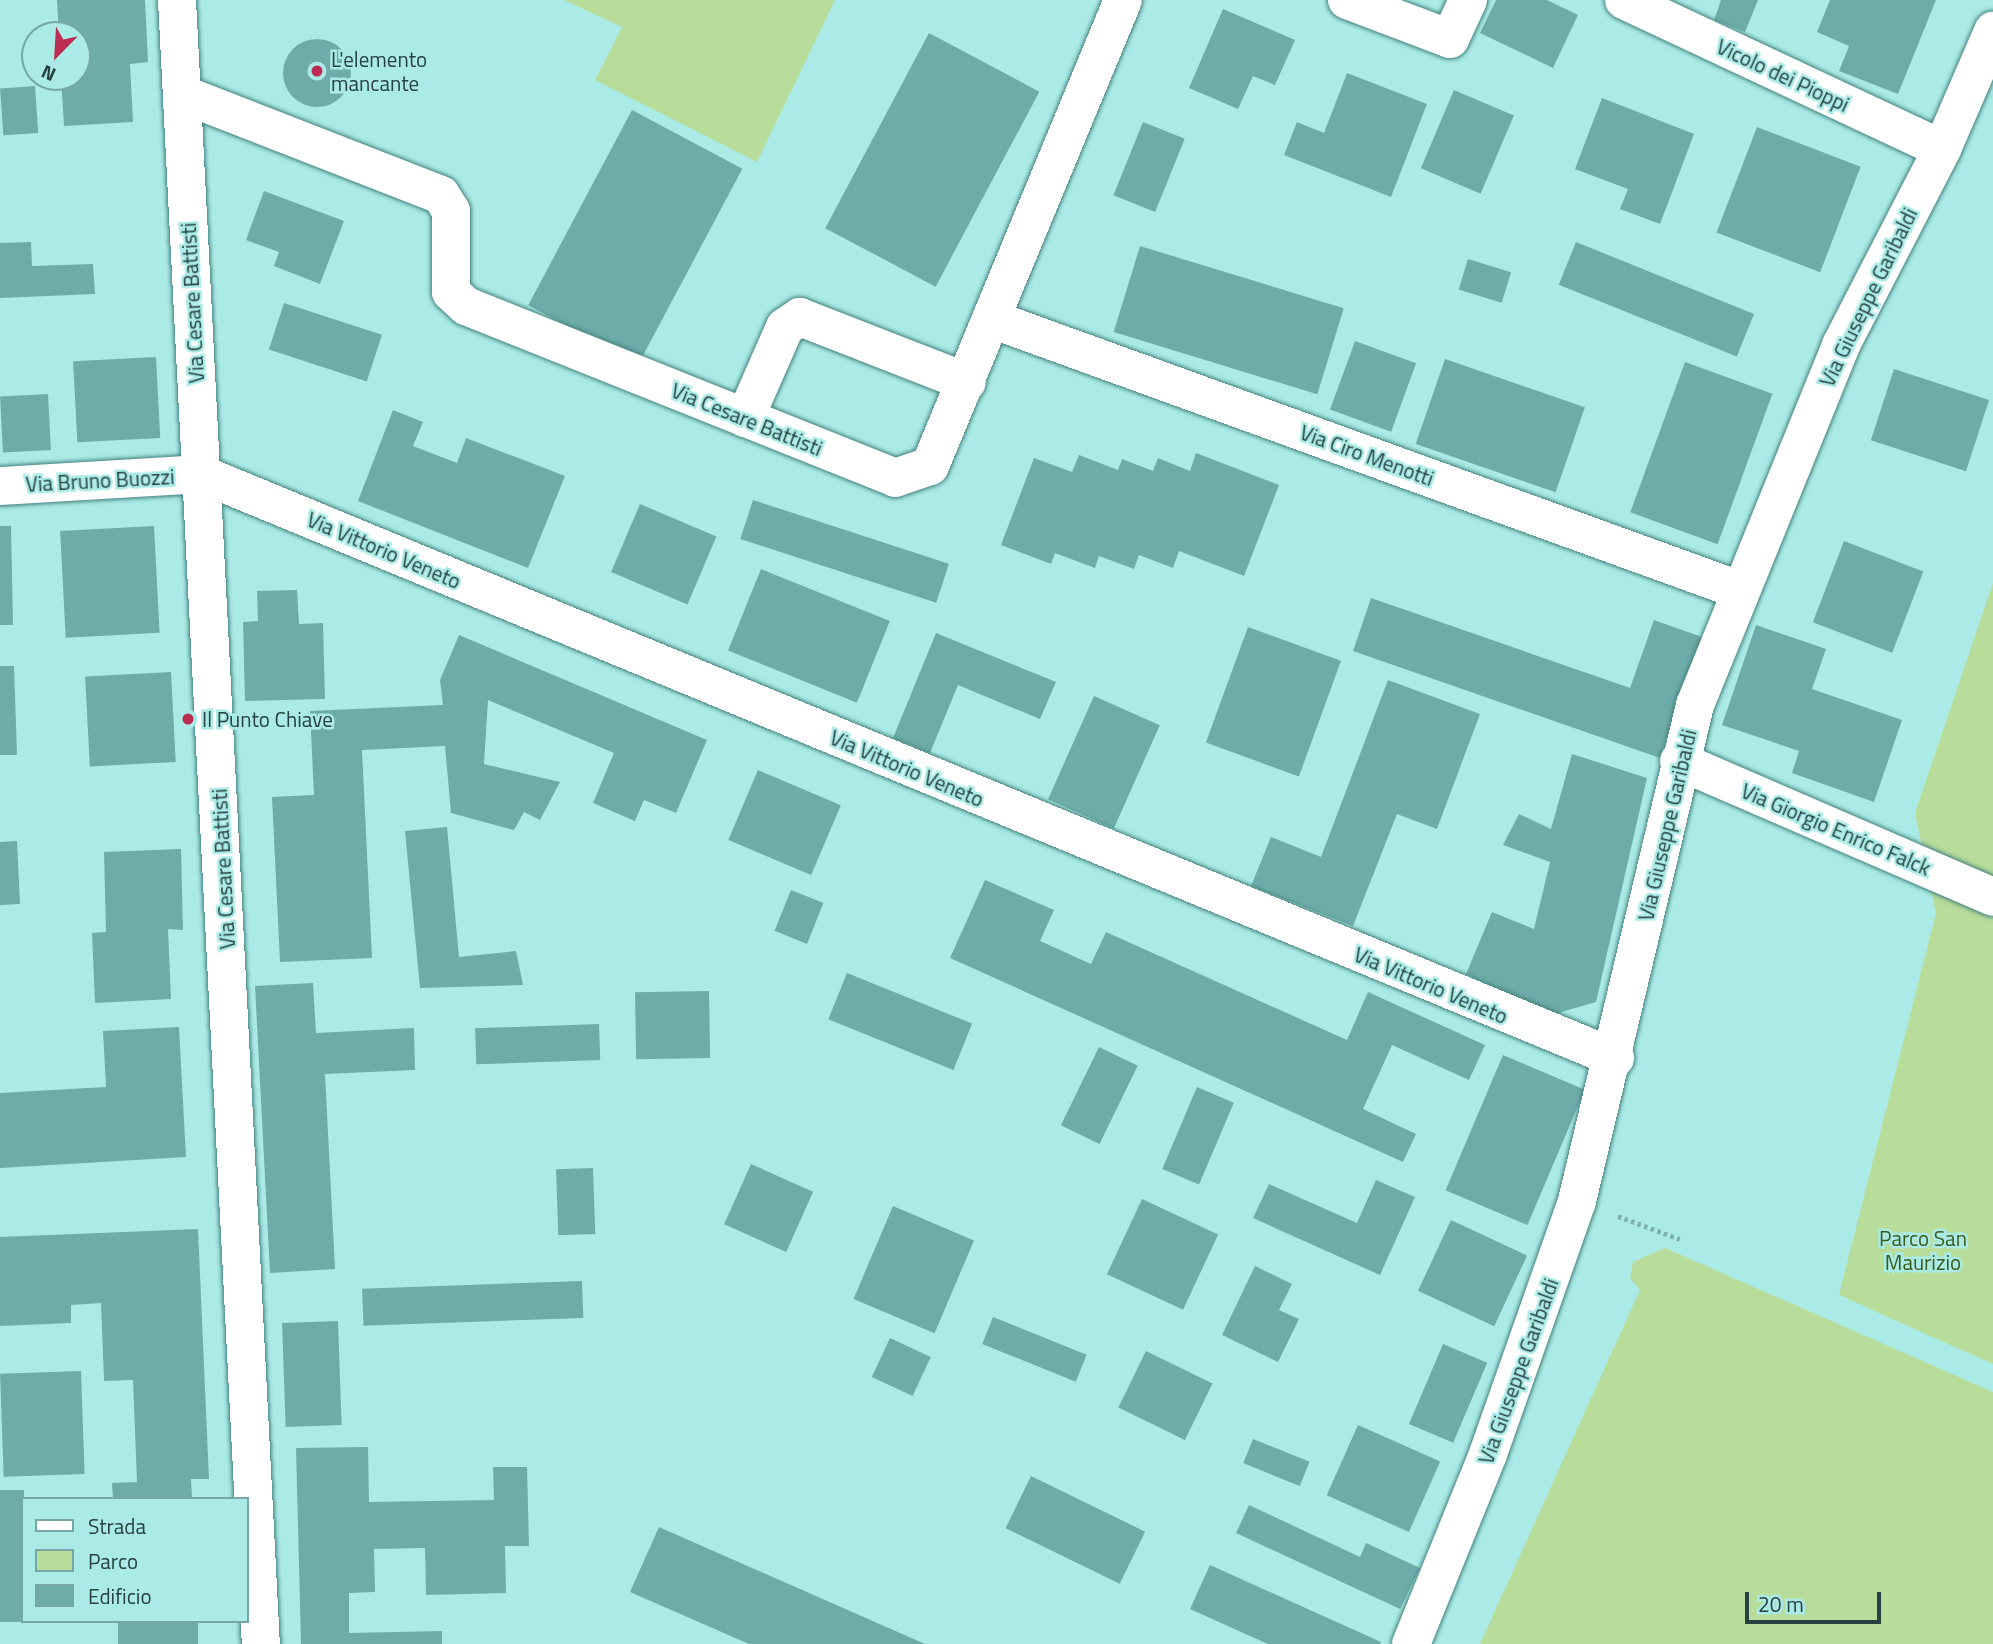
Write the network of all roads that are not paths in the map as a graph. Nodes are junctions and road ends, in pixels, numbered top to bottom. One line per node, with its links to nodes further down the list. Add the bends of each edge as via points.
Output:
1 (177, 0): 7 (street, Via Cesare Battisti)
2 (1123, 0): 9 (street, Via Cesare Battisti)
3 (1347, 0): 4 (street, via 1450,39)
4 (1468, 0)
5 (1623, 0): 8 (street, Vicolo dei Pioppi)
6 (1993, 32): 8 (street, Via Giuseppe Garibaldi)
7 (183, 94): 11 (street, Via Cesare Battisti, via 441,195 452,211 451,292 467,306); 12 (street, Via Cesare Battisti)
8 (1942, 149): 14 (street, Via Giuseppe Garibaldi, via 1841,345)
9 (995, 320): 10 (street, Via Cesare Battisti); 14 (street, Via Ciro Menotti)
10 (967, 382): 11 (street, Via Cesare Battisti, via 930,466 895,478); 11 (street, via 800,317 785,327)
11 (745, 418)
12 (201, 474): 13 (street, Via Bruno Buozzi); 17 (street, Via Vittorio Veneto); 18 (street, Via Cesare Battisti)
13 (0, 486)
14 (1739, 590): 15 (street, Via Giuseppe Garibaldi)
15 (1679, 761): 16 (street, Via Giorgio Enrico Falck); 17 (street, Via Giuseppe Garibaldi)
16 (1993, 897)
17 (1615, 1058): 19 (street, Via Giuseppe Garibaldi, via 1577,1201 1488,1454)
18 (261, 1644)
19 (1411, 1644)

